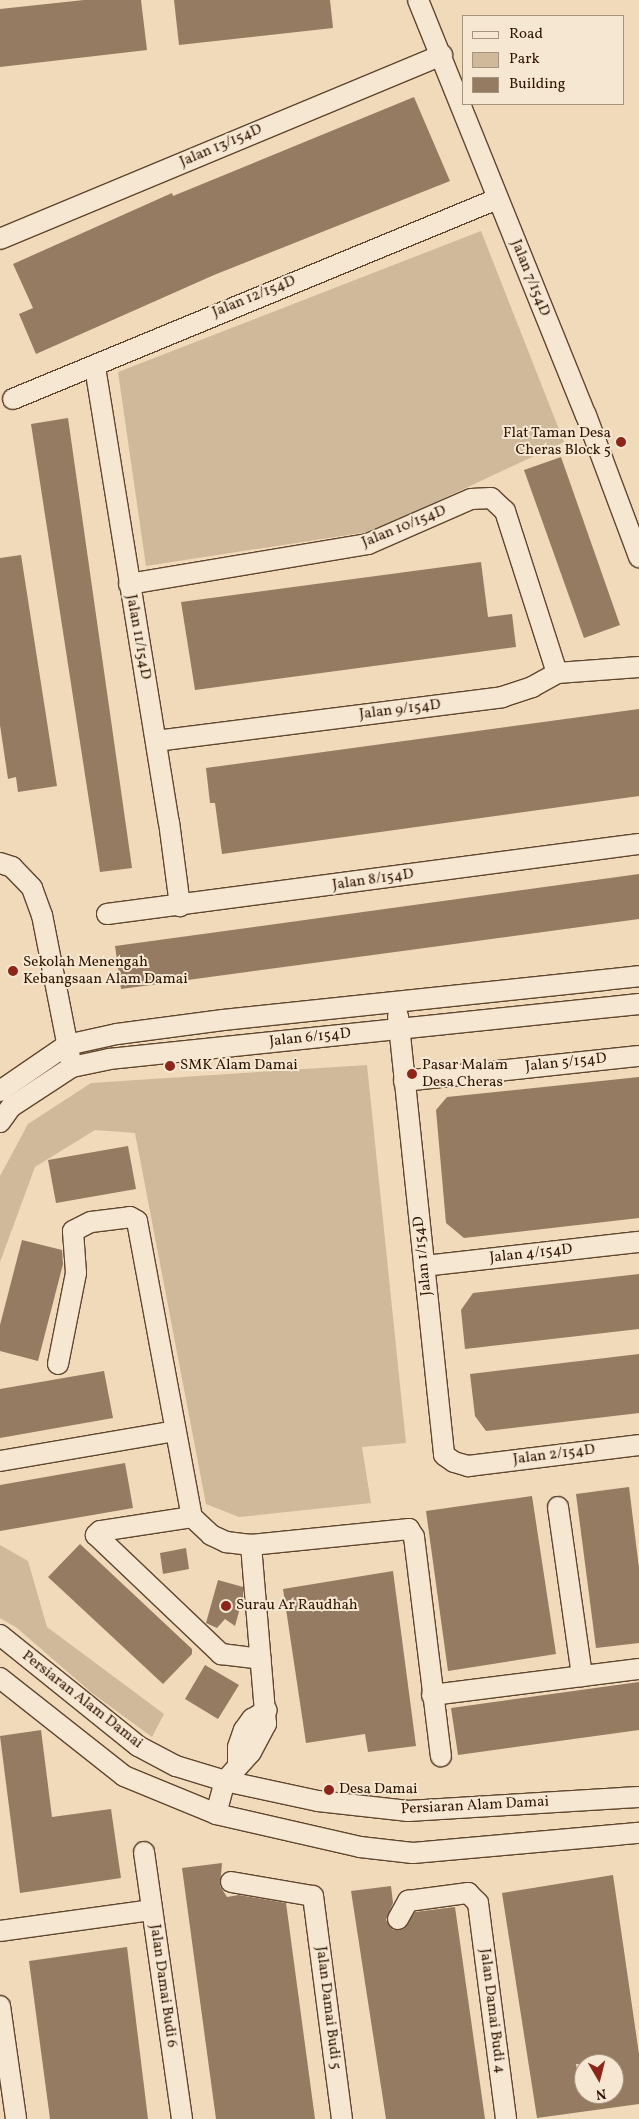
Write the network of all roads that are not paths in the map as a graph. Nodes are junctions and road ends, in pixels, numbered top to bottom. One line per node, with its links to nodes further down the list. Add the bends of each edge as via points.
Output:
1 (418, 0): 2 (street, Jalan 7/154D)
2 (442, 56): 3 (street, Jalan 7/154D); 4 (street, Jalan 13/154D)
3 (497, 199): 5 (street, Jalan 12/154D, via 212,314); 7 (street, Jalan 7/154D, via 586,415)
4 (0, 239)
5 (95, 367): 6 (street, Jalan 12/154D); 8 (street, Jalan 11/154D)
6 (13, 399)
7 (639, 557)
8 (129, 584): 10 (street, Jalan 10/154D, via 368,544 471,499 491,498 506,511); 11 (street, Jalan 11/154D)
9 (639, 667): 10 (street, Jalan 9/154D)
10 (557, 673): 11 (street, Jalan 9/154D, via 532,687 502,697)
11 (156, 741): 14 (street, Jalan 11/154D)
12 (639, 844): 14 (street, Jalan 8/154D)
13 (0, 862): 19 (street, via 12,867 32,888 42,915)
14 (180, 906): 15 (street, Jalan 8/154D)
15 (107, 914)
16 (639, 976): 17 (street, Jalan 6/154D)
17 (396, 1002): 20 (street, Jalan 1/154D); 21 (street, Jalan 6/154D)
18 (639, 1004): 20 (street, Jalan 6/154D)
19 (63, 1018): 21 (street, via 88,1031); 22 (street); 24 (street)
20 (399, 1029): 25 (street, Jalan 6/154D, via 109,1059); 26 (street, Jalan 1/154D)
21 (117, 1034): 22 (street, Jalan 6/154D)
22 (68, 1045): 24 (street, Jalan 6/154D); 25 (street)
23 (639, 1056): 26 (street, Jalan 5/154D)
24 (45, 1059): 27 (street, Jalan 6/154D)
25 (72, 1067): 28 (street, Jalan 6/154D, via 11,1107)
26 (404, 1081): 30 (street, Jalan 1/154D)
27 (0, 1091)
28 (0, 1122)
29 (639, 1242): 30 (street, Jalan 4/154D)
30 (424, 1266): 35 (street, Jalan 1/154D, via 444,1455)
31 (58, 1364): 32 (street, via 76,1273 73,1231 91,1222 130,1217 137,1221)
32 (175, 1431): 34 (street); 37 (street)
33 (639, 1445): 35 (street, Jalan 2/154D)
34 (0, 1461)
35 (468, 1466)
36 (558, 1507): 42 (street)
37 (192, 1517): 38 (street, via 211,1535 226,1542); 40 (street, via 100,1531 96,1535 221,1654)
38 (251, 1545): 40 (street); 44 (street, via 408,1529 414,1537)
39 (0, 1635): 46 (street, Persiaran Alam Damai, via 138,1746 176,1766)
40 (261, 1659): 46 (street, via 266,1724 251,1752)
41 (639, 1669): 42 (street)
42 (582, 1676): 44 (street)
43 (0, 1678): 48 (street, via 124,1776)
44 (432, 1695): 45 (street)
45 (441, 1756)
46 (225, 1781): 47 (street, Persiaran Alam Damai, via 336,1804 408,1811); 48 (street)
47 (639, 1797)
48 (216, 1814): 49 (street, via 360,1847 413,1853)
49 (634, 1835)
50 (144, 1852): 52 (street, Jalan Damai Budi 6)
51 (231, 1882): 58 (street, Jalan Damai Budi 5, via 313,1896)
52 (152, 1910): 54 (street); 57 (street, Jalan Damai Budi 6)
53 (398, 1919): 59 (street, Jalan Damai Budi 4, via 408,1901 468,1893 478,1903)
54 (0, 1931)
55 (0, 2006): 56 (street)
56 (16, 2119)
57 (182, 2119)
58 (342, 2119)
59 (506, 2119)

